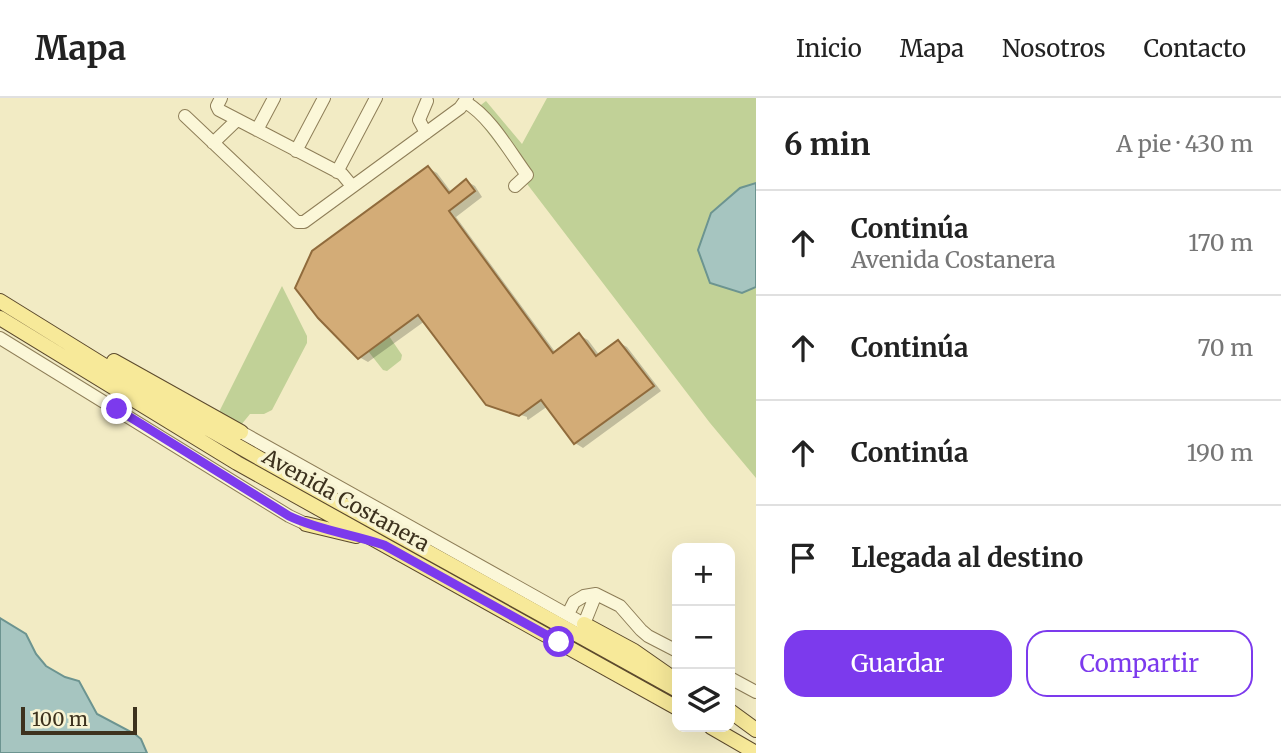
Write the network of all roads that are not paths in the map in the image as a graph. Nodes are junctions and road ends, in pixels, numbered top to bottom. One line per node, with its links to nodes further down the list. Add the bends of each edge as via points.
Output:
1 (274, 98): 9 (street)
2 (324, 98): 12 (street)
3 (374, 99): 13 (street)
4 (466, 100): 10 (street); 14 (street, via 527,175)
5 (427, 101): 10 (street, via 419,120)
6 (219, 103): 8 (street)
7 (185, 116): 11 (street)
8 (237, 120): 9 (street); 11 (street)
9 (257, 131): 12 (street)
10 (426, 133): 15 (street)
11 (213, 143): 15 (street, via 297,222 304,222)
12 (296, 151): 13 (street)
13 (337, 172): 15 (street)
14 (515, 186)
15 (349, 189)
16 (0, 301): 18 (main road, Avenida Costanera)
17 (0, 318): 22 (main road, Avenida Costanera, via 218,452)
18 (38, 324): 20 (main road); 29 (main road, Avenida Costanera, via 238,446)
19 (0, 338): 21 (street)
20 (241, 432): 24 (street)
21 (306, 524): 22 (main road)
22 (384, 545): 31 (main road, Avenida Costanera)
23 (596, 594): 24 (street, via 574,602); 25 (street); 26 (street, via 620,606 648,636)
24 (568, 614): 25 (street)
25 (584, 624): 27 (main road)
26 (672, 648)
27 (672, 677)
28 (735, 681): 30 (street)
29 (672, 687)
30 (756, 692)
31 (672, 705)
32 (735, 715): 34 (main road)
33 (735, 722): 36 (main road)
34 (756, 730)
35 (720, 732): 37 (main road)
36 (756, 735)
37 (756, 753)

